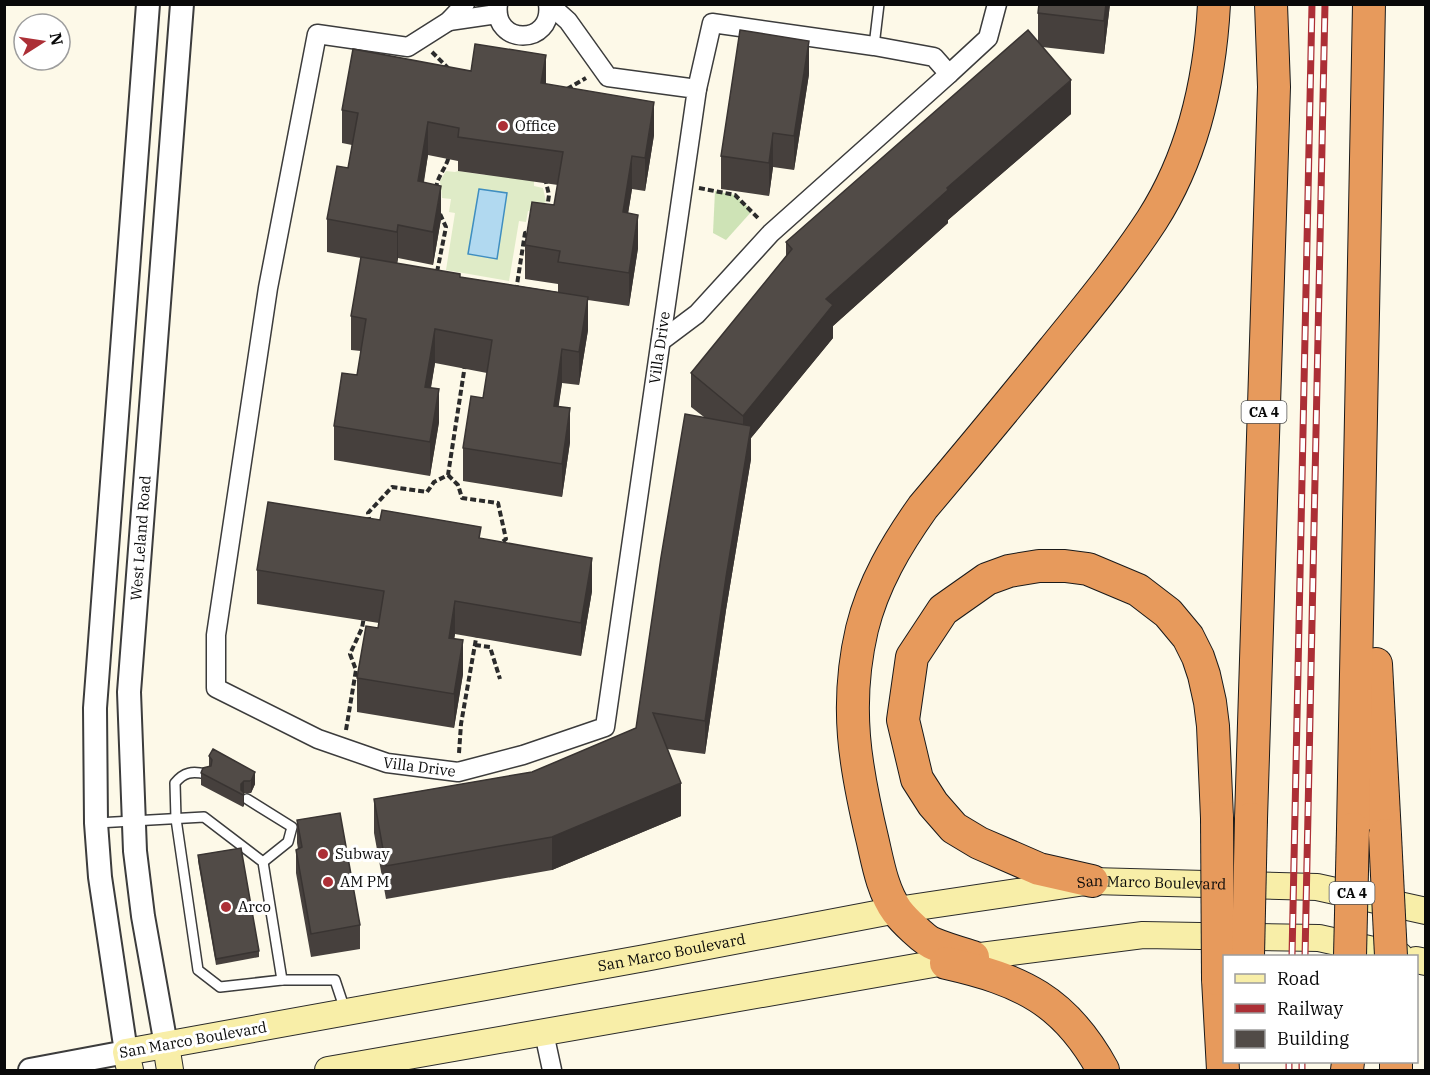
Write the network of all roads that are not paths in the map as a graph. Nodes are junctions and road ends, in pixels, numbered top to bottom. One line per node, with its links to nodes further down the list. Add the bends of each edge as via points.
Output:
1 (148, 4): 21 (street, via 95,708)
2 (182, 4): 20 (street, West Leland Road, via 129,692)
3 (465, 4): 11 (street, Villa Drive)
4 (549, 4): 10 (street, Villa Drive, via 546,21 538,32 522,36 510,33 499,21); 14 (street, Villa Drive, via 568,21 608,76)
5 (879, 4): 12 (lane)
6 (997, 4): 13 (street, via 988,38)
7 (1214, 4): 24 (highway, via 1201,105 1189,143 1153,218 1117,270 923,507 877,583 859,647 852,719 856,764 868,821 882,878)
8 (1271, 4): 26 (highway, CA 4, bridge, via 1274,87)
9 (1369, 4): 15 (highway, CA 4)
10 (497, 9): 11 (street, Villa Drive)
11 (449, 21): 16 (street, Villa Drive, via 408,47 317,34 268,288 216,634 216,688 343,748 387,763 458,772 604,727)
12 (874, 46): 13 (street, via 934,57); 14 (street, Villa Drive, via 712,23)
13 (949, 74): 16 (street, via 771,233 697,314)
14 (697, 89): 16 (street, Villa Drive)
15 (1362, 324): 27 (highway, CA 4, bridge); 28 (highway, bridge)
16 (661, 341)
17 (206, 774): 19 (lane, via 183,774 175,783)
18 (248, 799): 22 (lane, via 292,827 288,842)
19 (176, 819): 20 (lane); 22 (lane, via 204,817); 31 (lane, via 198,970 220,987)
20 (133, 821): 21 (lane); 34 (street, West Leland Road, via 143,916)
21 (96, 823): 35 (street, via 100,877)
22 (263, 862): 31 (lane)
23 (1092, 881): 24 (main road, San Marco Boulevard); 25 (main road, San Marco Boulevard, via 1317,887); 41 (highway, bridge, via 1039,869 954,828 917,779 903,720 912,657 943,610 987,579 1009,571 1039,566 1088,569 1138,590 1168,613 1188,637 1198,657 1213,726)
24 (897, 910): 30 (highway, via 931,944); 32 (main road, San Marco Boulevard)
25 (1425, 911)
26 (1248, 955)
27 (1350, 955)
28 (1391, 955)
29 (1391, 955): 30 (main road, via 1319,938 1143,935)
30 (959, 960): 33 (main road); 40 (highway, via 1043,999 1089,1044)
31 (282, 980): 32 (lane, via 335,980)
32 (346, 1012): 34 (main road, San Marco Boulevard)
33 (544, 1033): 38 (main road); 39 (street)
34 (166, 1045): 35 (main road, San Marco Boulevard); 37 (main road, West Leland Road)
35 (128, 1061): 36 (street, San Marco Boulevard)
36 (30, 1071)
37 (170, 1071)
38 (328, 1071)
39 (552, 1071)
40 (1103, 1071)
41 (1223, 1071)

